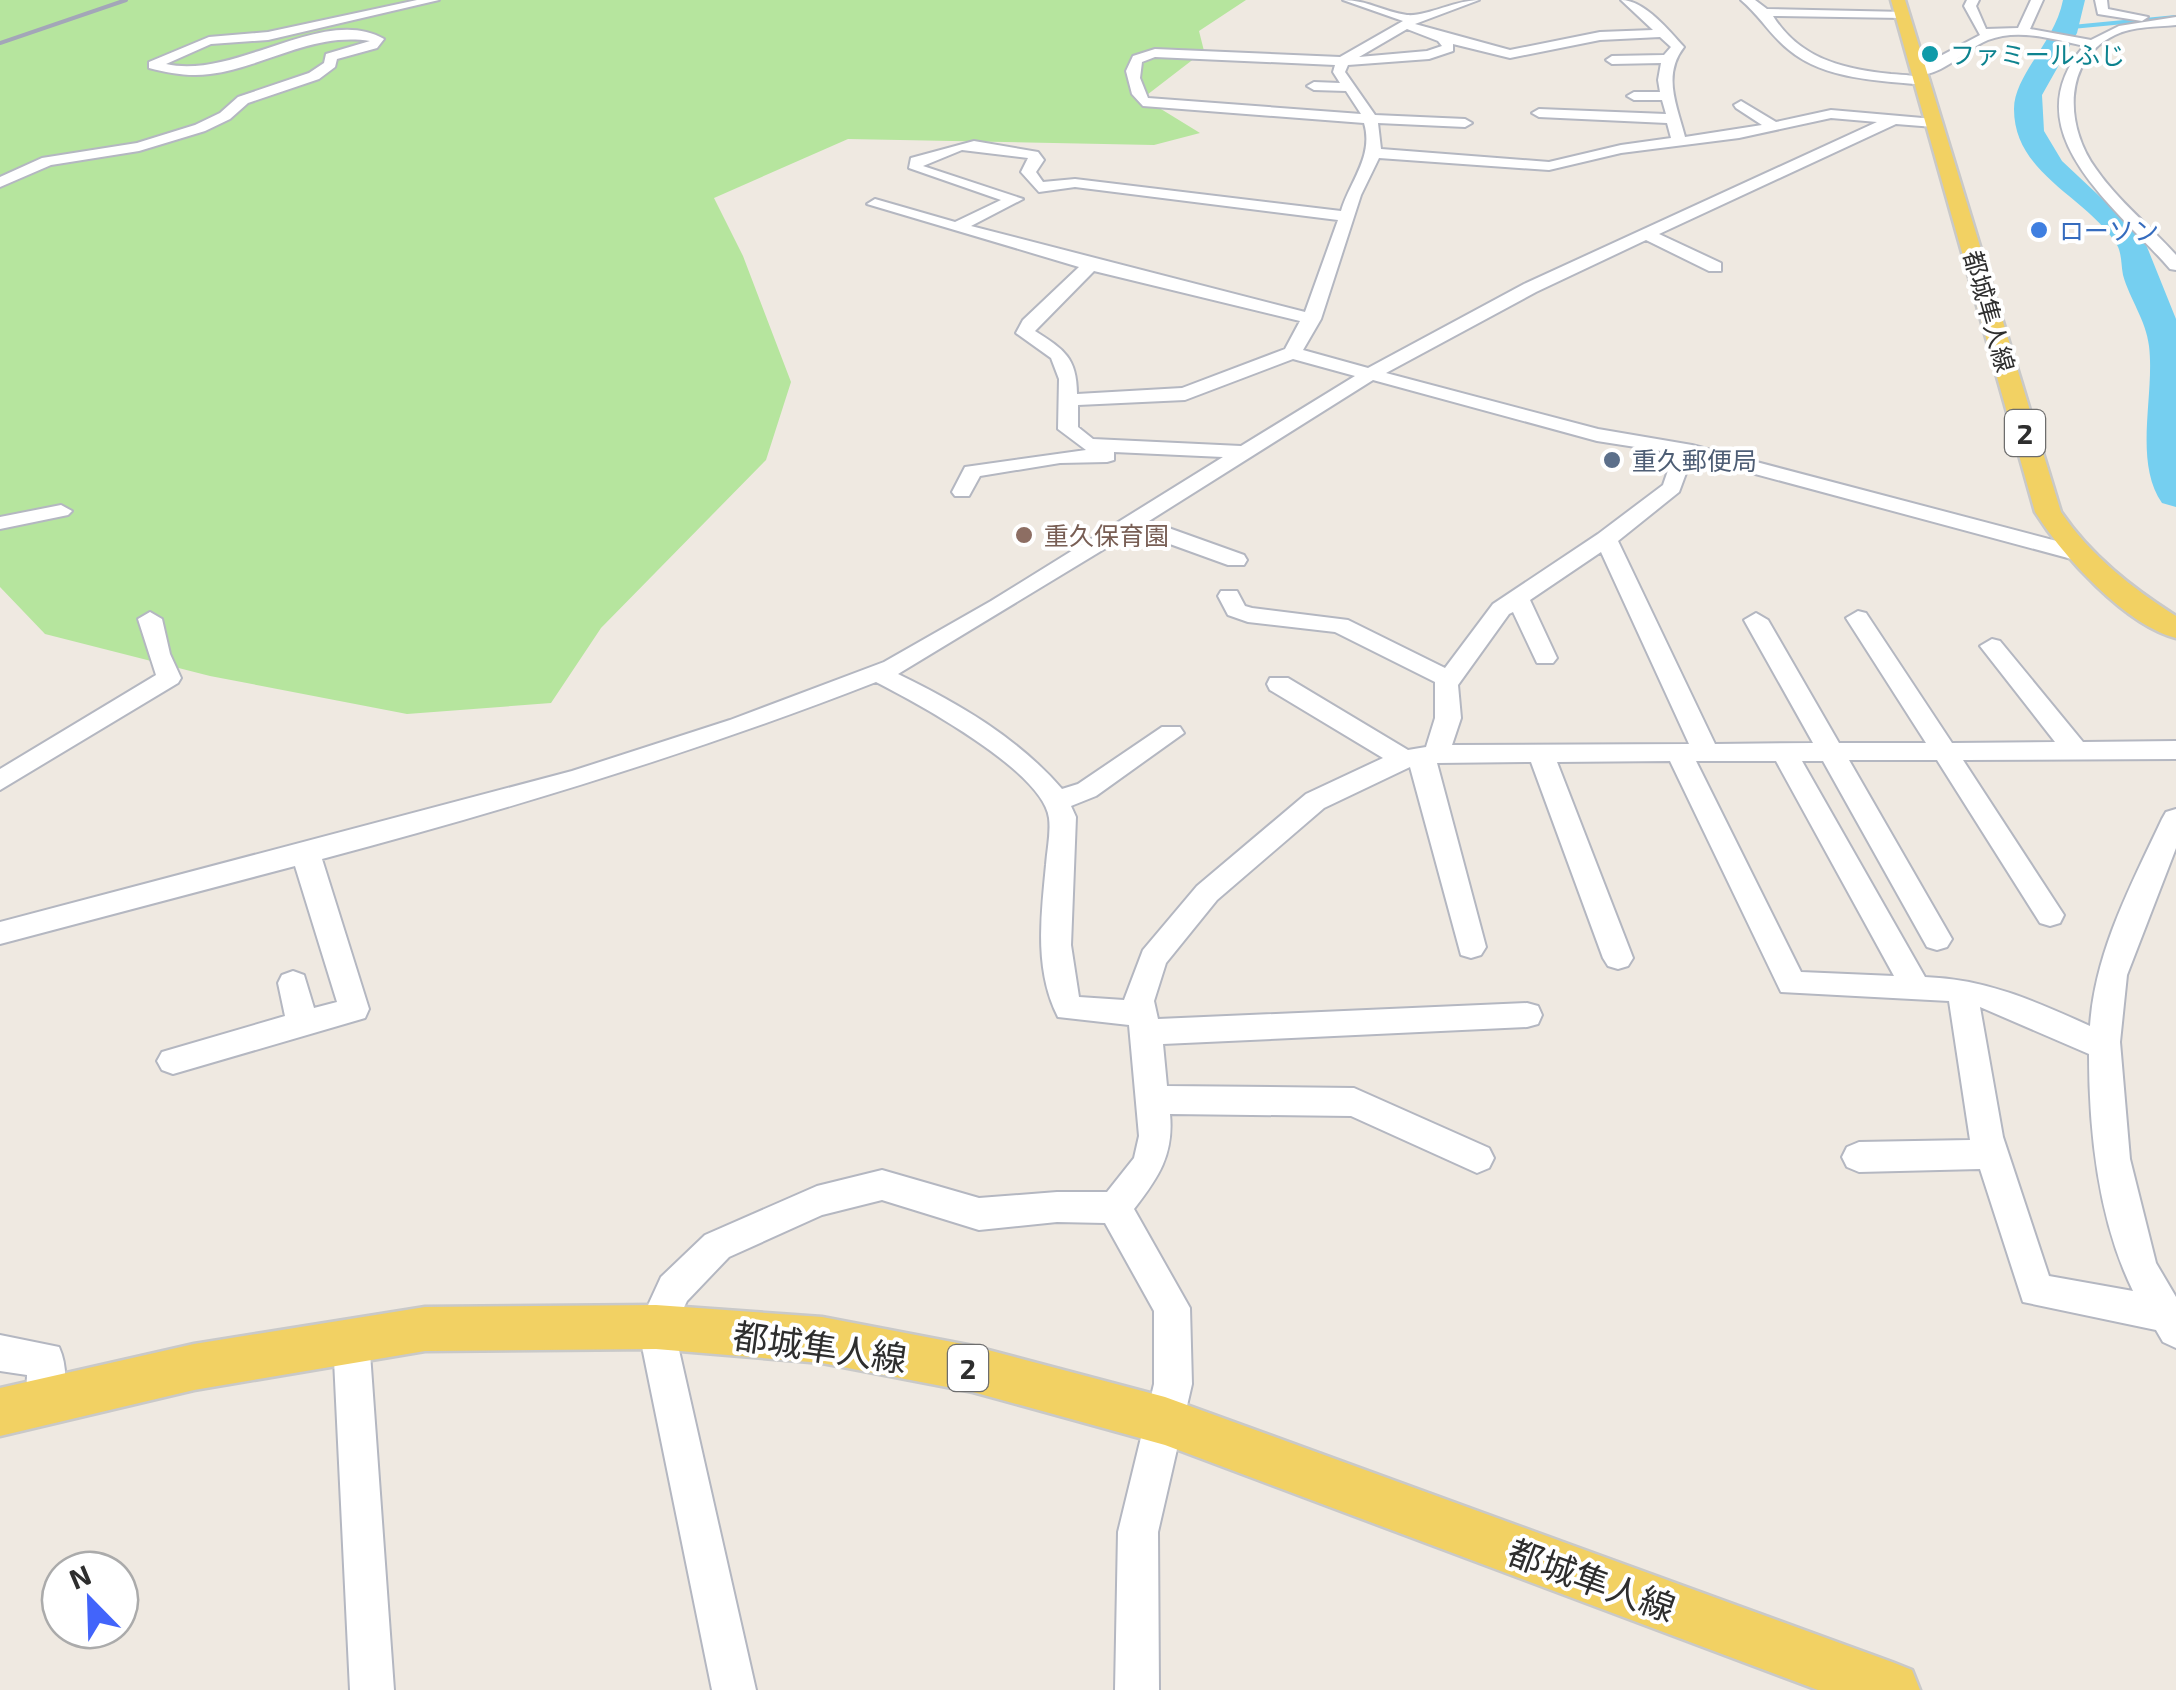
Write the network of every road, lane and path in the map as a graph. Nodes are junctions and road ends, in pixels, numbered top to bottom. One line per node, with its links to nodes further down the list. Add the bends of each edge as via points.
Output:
1 (433, 0): 45 (street, via 198,44 154,65 202,73 314,40 378,38 330,57 331,64 314,76 244,100 200,128 140,146 47,160)
2 (1349, 0): 15 (street)
3 (1473, 0): 15 (street)
4 (1628, 0): 12 (street)
5 (1747, 0): 10 (street)
6 (1973, 0): 18 (street, via 1981,31)
7 (2037, 0): 17 (street)
8 (2102, 0): 11 (street, via 2102,12 2116,15)
9 (1900, 7): 10 (street); 26 (main road, 都城隼人線 / 2)
10 (1768, 12): 26 (street, via 1783,39 1821,62 1858,74)
11 (2176, 13)
12 (1646, 15): 13 (street); 16 (street)
13 (1630, 16)
14 (2176, 20): 21 (street, via 2124,29)
15 (1409, 22): 19 (street); 24 (street)
16 (1667, 33): 19 (street, via 1600,36 1510,54); 22 (street, via 1678,48)
17 (2022, 33): 18 (street); 21 (street)
18 (1991, 35): 26 (street)
19 (1442, 38): 24 (street, via 1449,48 1442,53)
20 (1259, 42): 23 (street)
21 (2095, 44): 54 (street, via 2076,62 2066,88 2064,117 2072,143 2098,182)
22 (1668, 59): 25 (street); 29 (street)
23 (1300, 60): 24 (street); 30 (street, via 1156,53 1145,54 1130,74 1143,102)
24 (1343, 60): 27 (street, via 1339,72)
25 (1612, 60)
26 (1922, 77): 38 (main road, 都城隼人線 / 2)
27 (1350, 86): 30 (street); 31 (street)
28 (1634, 96): 29 (street)
29 (1669, 96): 35 (street)
30 (1305, 100): 31 (street); 34 (street)
31 (1360, 103): 34 (street)
32 (1740, 105): 39 (street)
33 (1539, 113): 35 (street)
34 (1369, 118): 37 (street); 43 (street)
35 (1675, 119): 41 (street)
36 (1894, 119): 38 (street); 39 (street, via 1831,114); 52 (street, via 1786,160)
37 (1465, 123)
38 (1934, 123): 68 (main road, 都城隼人線 / 2, via 2044,501)
39 (1772, 126): 40 (street)
40 (1728, 136): 41 (street); 42 (street)
41 (1679, 142): 43 (street, via 1550,166)
42 (1761, 150)
43 (1373, 153): 50 (street)
44 (1076, 165): 46 (street, via 1082,170)
45 (0, 183)
46 (1075, 183): 47 (street); 50 (street)
47 (1039, 186): 48 (street); 48 (street, via 1028,172 1037,160 1027,154 956,144 916,161 916,168)
48 (1015, 199): 51 (street)
49 (875, 204): 51 (street)
50 (1348, 217): 56 (street)
51 (959, 226): 53 (street)
52 (1646, 234): 55 (street); 58 (street)
53 (1091, 265): 56 (street); 59 (street, via 1025,333 1060,355)
54 (2176, 265)
55 (1715, 267)
56 (1312, 318): 57 (street)
57 (1292, 352): 58 (street); 59 (street, via 1185,394)
58 (1370, 374): 60 (street, via 1597,435); 61 (street)
59 (1070, 400): 62 (street, via 1068,430 1088,445)
60 (1685, 449): 67 (street, via 1672,488); 68 (street)
61 (1246, 452): 62 (street); 66 (street)
62 (1218, 453): 63 (street, via 999,465 972,471)
63 (962, 492)
64 (53, 505): 65 (street)
65 (3, 522)
66 (1133, 523): 69 (street); 78 (street)
67 (1606, 540): 71 (street); 84 (street)
68 (2079, 554): 75 (main road, 都城隼人線 / 2)
69 (1236, 560)
70 (1229, 596): 79 (street, via 1248,615 1340,625)
71 (1518, 598): 77 (street); 79 (street, via 1501,610)
72 (1858, 618): 87 (street)
73 (150, 619): 90 (street, via 170,678)
74 (1756, 620): 86 (street)
75 (2176, 628)
76 (1992, 646): 83 (street)
77 (1545, 658)
78 (875, 672): 91 (street, via 994,742); 93 (street, via 838,691 581,778)
79 (1450, 680): 89 (street, via 1448,718)
80 (1279, 684): 89 (street)
81 (1171, 733): 91 (street, via 1087,790)
82 (2176, 750): 83 (street)
83 (2076, 752): 87 (street)
84 (1692, 753): 85 (street); 88 (street); 100 (street, via 1792,984)
85 (1784, 753): 86 (street); 100 (street)
86 (1832, 753): 87 (street); 96 (street)
87 (1945, 753): 94 (street)
88 (1541, 754): 89 (street); 98 (street)
89 (1421, 757): 97 (street); 104 (street, via 1316,801 1207,893 1152,958 1139,1001)
90 (0, 782)
91 (1058, 800): 104 (street, via 1060,996 1069,1008)
92 (2176, 820): 105 (street, via 2111,978)
93 (307, 854): 95 (street); 103 (street, via 354,1008)
94 (2050, 916)
95 (0, 933)
96 (1938, 940)
97 (1470, 947)
98 (1618, 958)
99 (293, 982): 103 (street)
100 (1916, 988): 101 (street)
101 (1962, 990): 105 (street, via 2002,1000); 108 (street)
102 (1527, 1015): 104 (street)
103 (302, 1022): 106 (street)
104 (1143, 1024): 107 (street)
105 (2106, 1047): 112 (street, via 2103,1072 2118,1187 2139,1266)
106 (173, 1061)
107 (1155, 1100): 109 (street, via 1354,1102); 111 (street, via 1149,1164)
108 (1992, 1154): 110 (street); 112 (street, via 2036,1290)
109 (1477, 1158)
110 (1859, 1158)
111 (1115, 1208): 113 (street, via 979,1214 882,1185 818,1201 717,1246 674,1289); 117 (street, via 1172,1308 1173,1384)
112 (2172, 1322)
113 (656, 1327): 114 (main road, 都城隼人線 / 2, via 425,1329); 117 (main road, 都城隼人線 / 2, via 822,1340 973,1369); 119 (street)
114 (351, 1339): 116 (main road, 都城隼人線 / 2); 118 (street)
115 (0, 1352): 116 (street, via 46,1360)
116 (22, 1406)
117 (1165, 1421): 120 (street, via 1138,1532); 121 (main road, 都城隼人線 / 2)
118 (372, 1690)
119 (734, 1690)
120 (1137, 1690)
121 (1892, 1690)

